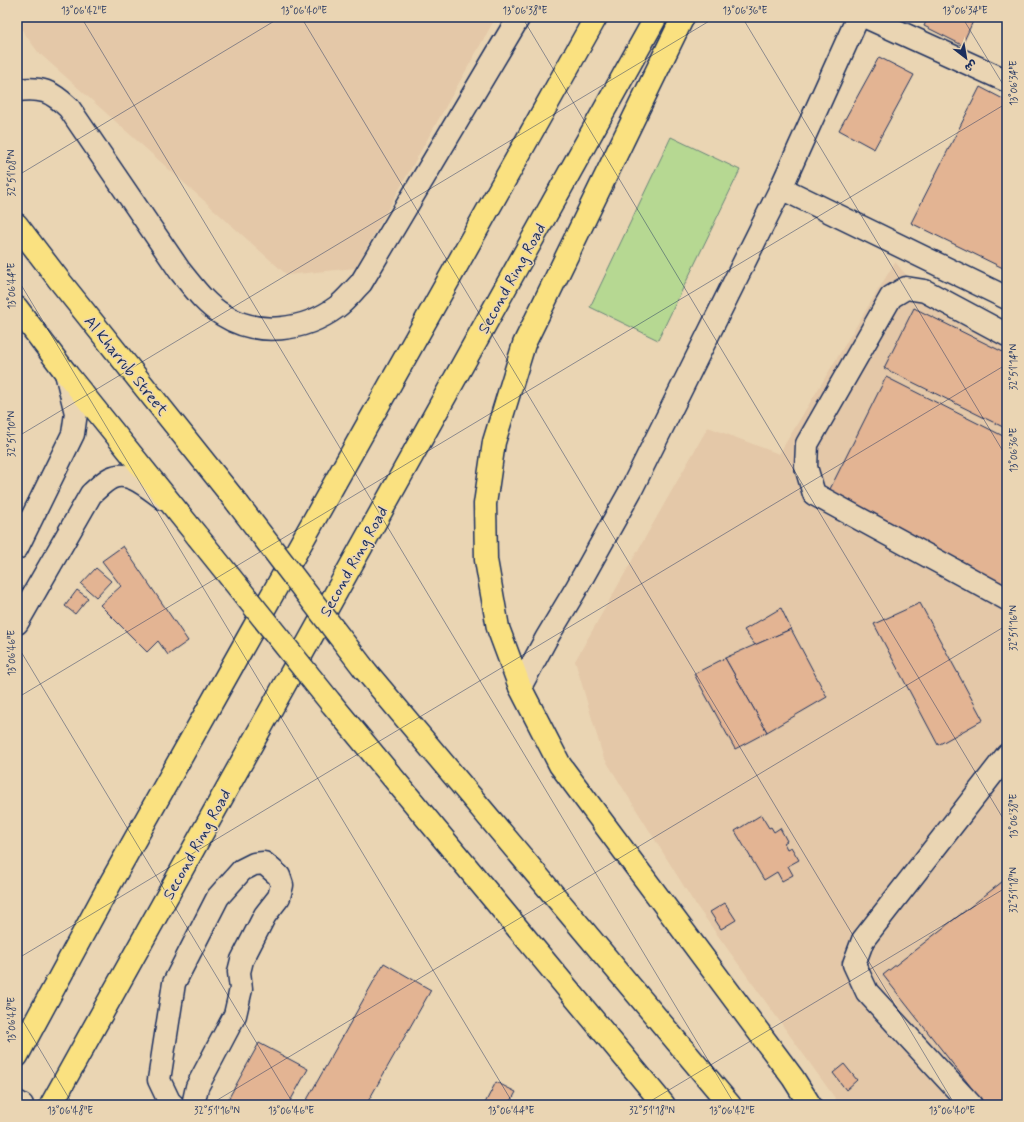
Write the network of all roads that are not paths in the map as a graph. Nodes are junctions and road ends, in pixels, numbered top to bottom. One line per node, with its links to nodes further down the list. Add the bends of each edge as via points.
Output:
1 (519, 17): 8 (street, via 360,283 337,307 303,324 286,328 250,327 234,321 209,304 180,271 69,108 56,96 42,90)
2 (596, 17): 21 (main road, via 110,884)
3 (656, 17): 24 (main road, Second Ring Road)
4 (683, 17): 19 (main road, via 524,344 494,442 485,504 486,560 498,628)
5 (858, 17): 9 (street)
6 (866, 17): 7 (street)
7 (1007, 81)
8 (17, 90)
9 (781, 188): 11 (street); 19 (street, via 630,490)
10 (17, 225): 28 (main road, Al Kharrub Street, bridge, via 238,504 365,670)
11 (1007, 298)
12 (17, 308): 14 (main road)
13 (1007, 335): 17 (street, via 925,291 906,288 891,297 807,444 806,467 814,494)
14 (66, 373): 15 (main road); 16 (street, via 76,413 73,434)
15 (174, 506): 18 (street, via 128,476 110,478 101,484 91,494); 27 (main road, bridge, via 331,703)
16 (17, 548)
17 (1007, 599)
18 (17, 623)
19 (520, 687): 29 (main road, via 560,765 793,1078)
20 (1007, 755): 30 (street, via 863,940 854,964 867,992)
21 (17, 1056)
22 (17, 1102): 23 (street)
23 (22, 1105)
24 (51, 1105)
25 (173, 1105): 26 (street, via 159,1080 174,983 218,896 242,870 254,864 264,863 279,876 282,885 279,897 265,915 242,960 239,972 241,990 235,1015 197,1087)
26 (193, 1105)
27 (664, 1105)
28 (730, 1105)
29 (810, 1105)
30 (971, 1105)

